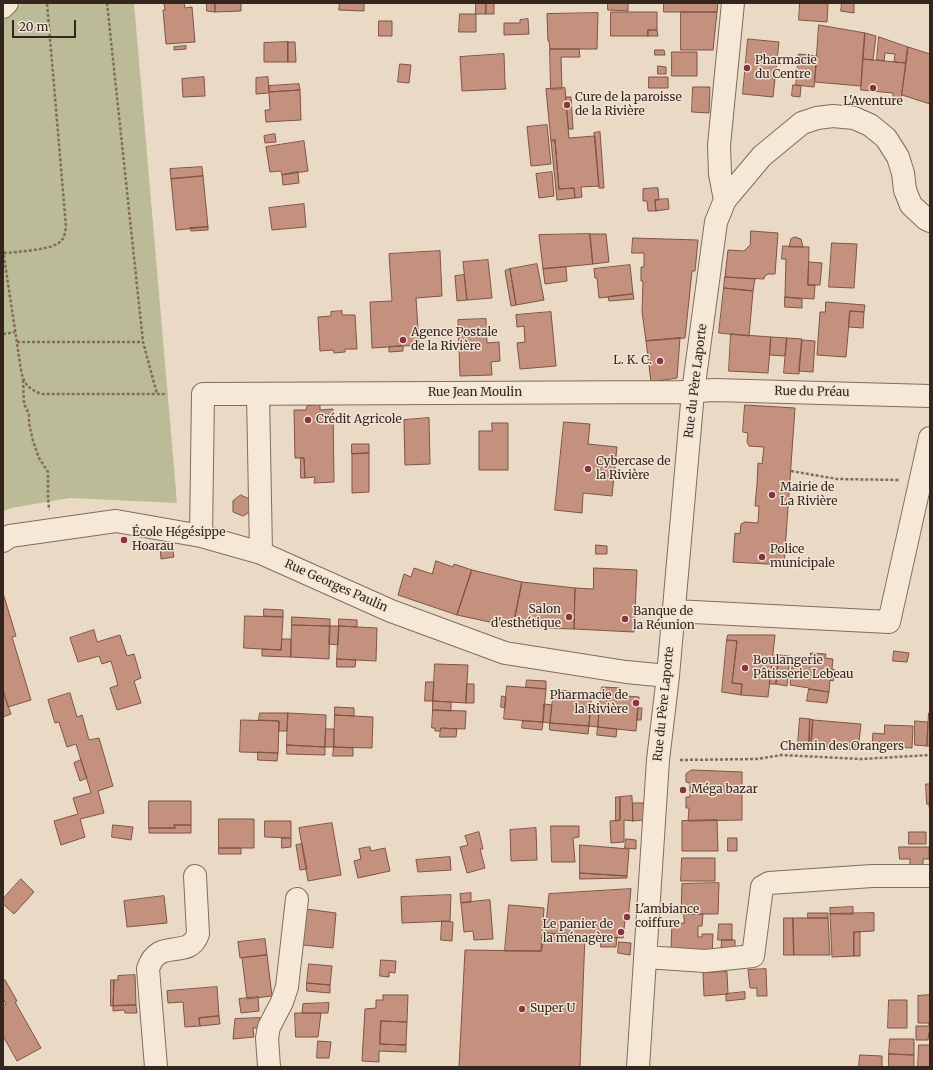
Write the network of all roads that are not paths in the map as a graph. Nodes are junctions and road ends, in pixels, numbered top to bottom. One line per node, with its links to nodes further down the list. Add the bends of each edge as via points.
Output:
1 (7, 3): 3 (street)
2 (734, 3): 4 (street, via 719,145 720,174)
3 (3, 6)
4 (725, 200): 5 (street, Rue du Père Laporte, via 762,156 802,123 833,116 854,118 870,125 886,138 898,158 911,205); 6 (street, Rue du Père Laporte, via 716,222)
5 (930, 221)
6 (693, 392): 7 (street, Rue Jean Moulin); 8 (street, Rue du Préau, via 714,390); 13 (street, Rue du Père Laporte)
7 (258, 394): 10 (street, Rue Jean Moulin, via 203,394); 12 (street)
8 (930, 396)
9 (930, 438): 13 (street, via 889,622)
10 (201, 536): 11 (street, Rue Georges Paulin, via 116,521 10,536); 12 (street, Rue Georges Paulin)
11 (3, 541)
12 (261, 553): 14 (street, Rue Georges Paulin, via 391,611 505,653)
13 (674, 611): 14 (street, Rue du Père Laporte)
14 (668, 676): 18 (street, Rue du Père Laporte, via 658,760)
15 (195, 876): 19 (street, via 198,934 196,939 190,946 160,952 150,961 148,968)
16 (930, 876): 18 (street, via 872,876 770,883 762,887 753,956 705,961)
17 (297, 899): 20 (street, via 287,987 269,1027 267,1038)
18 (645, 957): 21 (street, Rue du Père Laporte)
19 (156, 1067)
20 (269, 1067)
21 (638, 1067)

